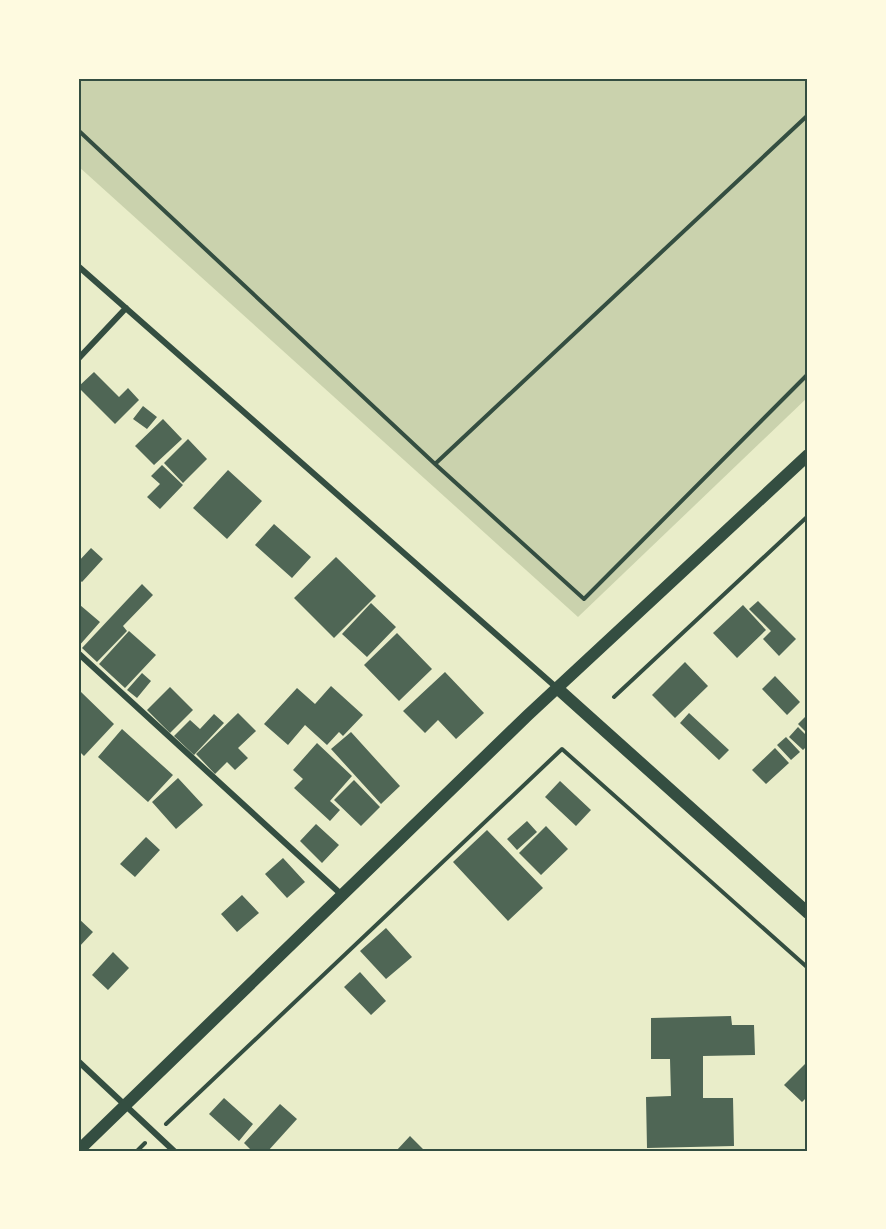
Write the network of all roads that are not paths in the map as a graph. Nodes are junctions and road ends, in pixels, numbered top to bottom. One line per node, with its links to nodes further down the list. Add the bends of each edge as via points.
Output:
1 (78, 266): 2 (street)
2 (126, 308): 3 (street); 6 (street)
3 (78, 359)
4 (808, 455): 6 (main road)
5 (78, 653): 7 (street)
6 (557, 688): 7 (main road); 8 (main road)
7 (342, 896): 10 (main road)
8 (808, 913)
9 (78, 1061): 10 (street)
10 (125, 1105): 11 (main road); 12 (street)
11 (78, 1151)
12 (174, 1151)

